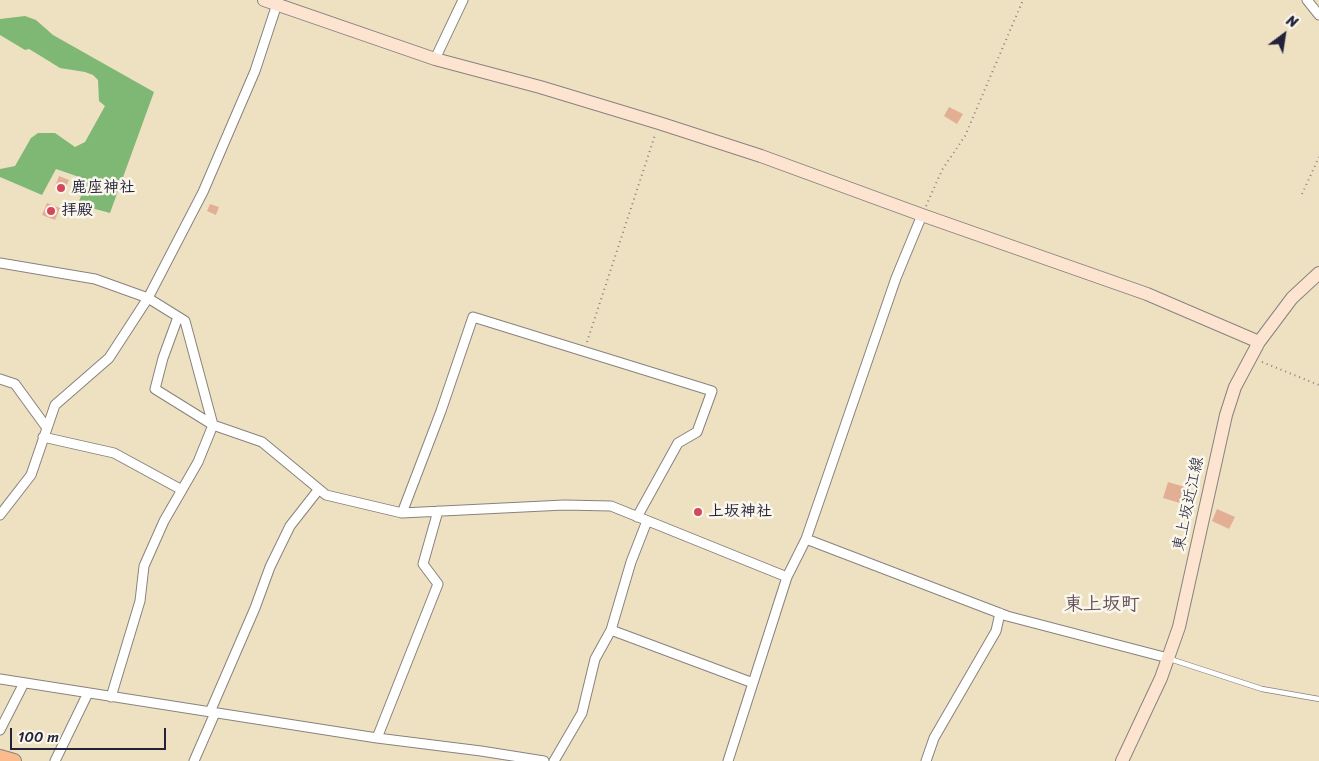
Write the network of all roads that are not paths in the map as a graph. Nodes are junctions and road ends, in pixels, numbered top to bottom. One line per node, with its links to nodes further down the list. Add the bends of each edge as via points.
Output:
1 (264, 0): 4 (street)
2 (463, 0): 6 (street)
3 (1307, 0): 5 (street)
4 (278, 2): 6 (street); 10 (street, via 255,71 203,192)
5 (1319, 15)
6 (435, 59): 7 (street, via 659,123 761,156)
7 (922, 215): 12 (street, via 1147,294); 24 (street, via 896,278)
8 (0, 263): 10 (street, via 95,279)
9 (1319, 272): 12 (street, 東上坂近江線, via 1292,298)
10 (148, 298): 11 (street); 15 (street, via 109,358 55,405)
11 (178, 317): 14 (street, via 185,321); 14 (street, via 154,389)
12 (1259, 342): 28 (street, 東上坂近江線, via 1235,386 1226,415 1179,627)
13 (0, 379): 15 (street, via 15,384)
14 (213, 425): 17 (street, via 262,442); 18 (street)
15 (47, 428): 16 (street)
16 (44, 437): 18 (street, via 114,453); 21 (street, via 31,474)
17 (319, 489): 20 (street, via 326,495); 35 (street, via 290,526 270,567)
18 (182, 490): 33 (street, via 144,566 140,602)
19 (438, 511): 20 (street); 22 (street, via 611,506); 37 (street, via 423,564 438,584)
20 (402, 513): 22 (street, via 442,411 473,317 712,391 697,432 678,443)
21 (0, 515)
22 (637, 517): 23 (street)
23 (647, 521): 25 (street); 27 (street)
24 (806, 539): 25 (street); 26 (street)
25 (787, 577): 31 (street)
26 (1000, 614): 28 (street); 45 (street, via 996,631 934,738)
27 (611, 630): 31 (street); 43 (street, via 595,658 582,713)
28 (1168, 658): 34 (lane, via 1262,690); 46 (street, 東上坂近江線, via 1162,678)
29 (0, 679): 30 (street)
30 (24, 683): 32 (street); 36 (street)
31 (753, 683): 44 (street)
32 (88, 693): 33 (street); 40 (street)
33 (111, 697): 35 (street)
34 (1319, 700)
35 (212, 712): 37 (street); 41 (street)
36 (0, 730)
37 (377, 738): 42 (street)
38 (0, 757): 39 (main road)
39 (14, 761)
40 (55, 761)
41 (194, 761)
42 (544, 761)
43 (554, 761)
44 (728, 761)
45 (926, 761)
46 (1122, 761)

